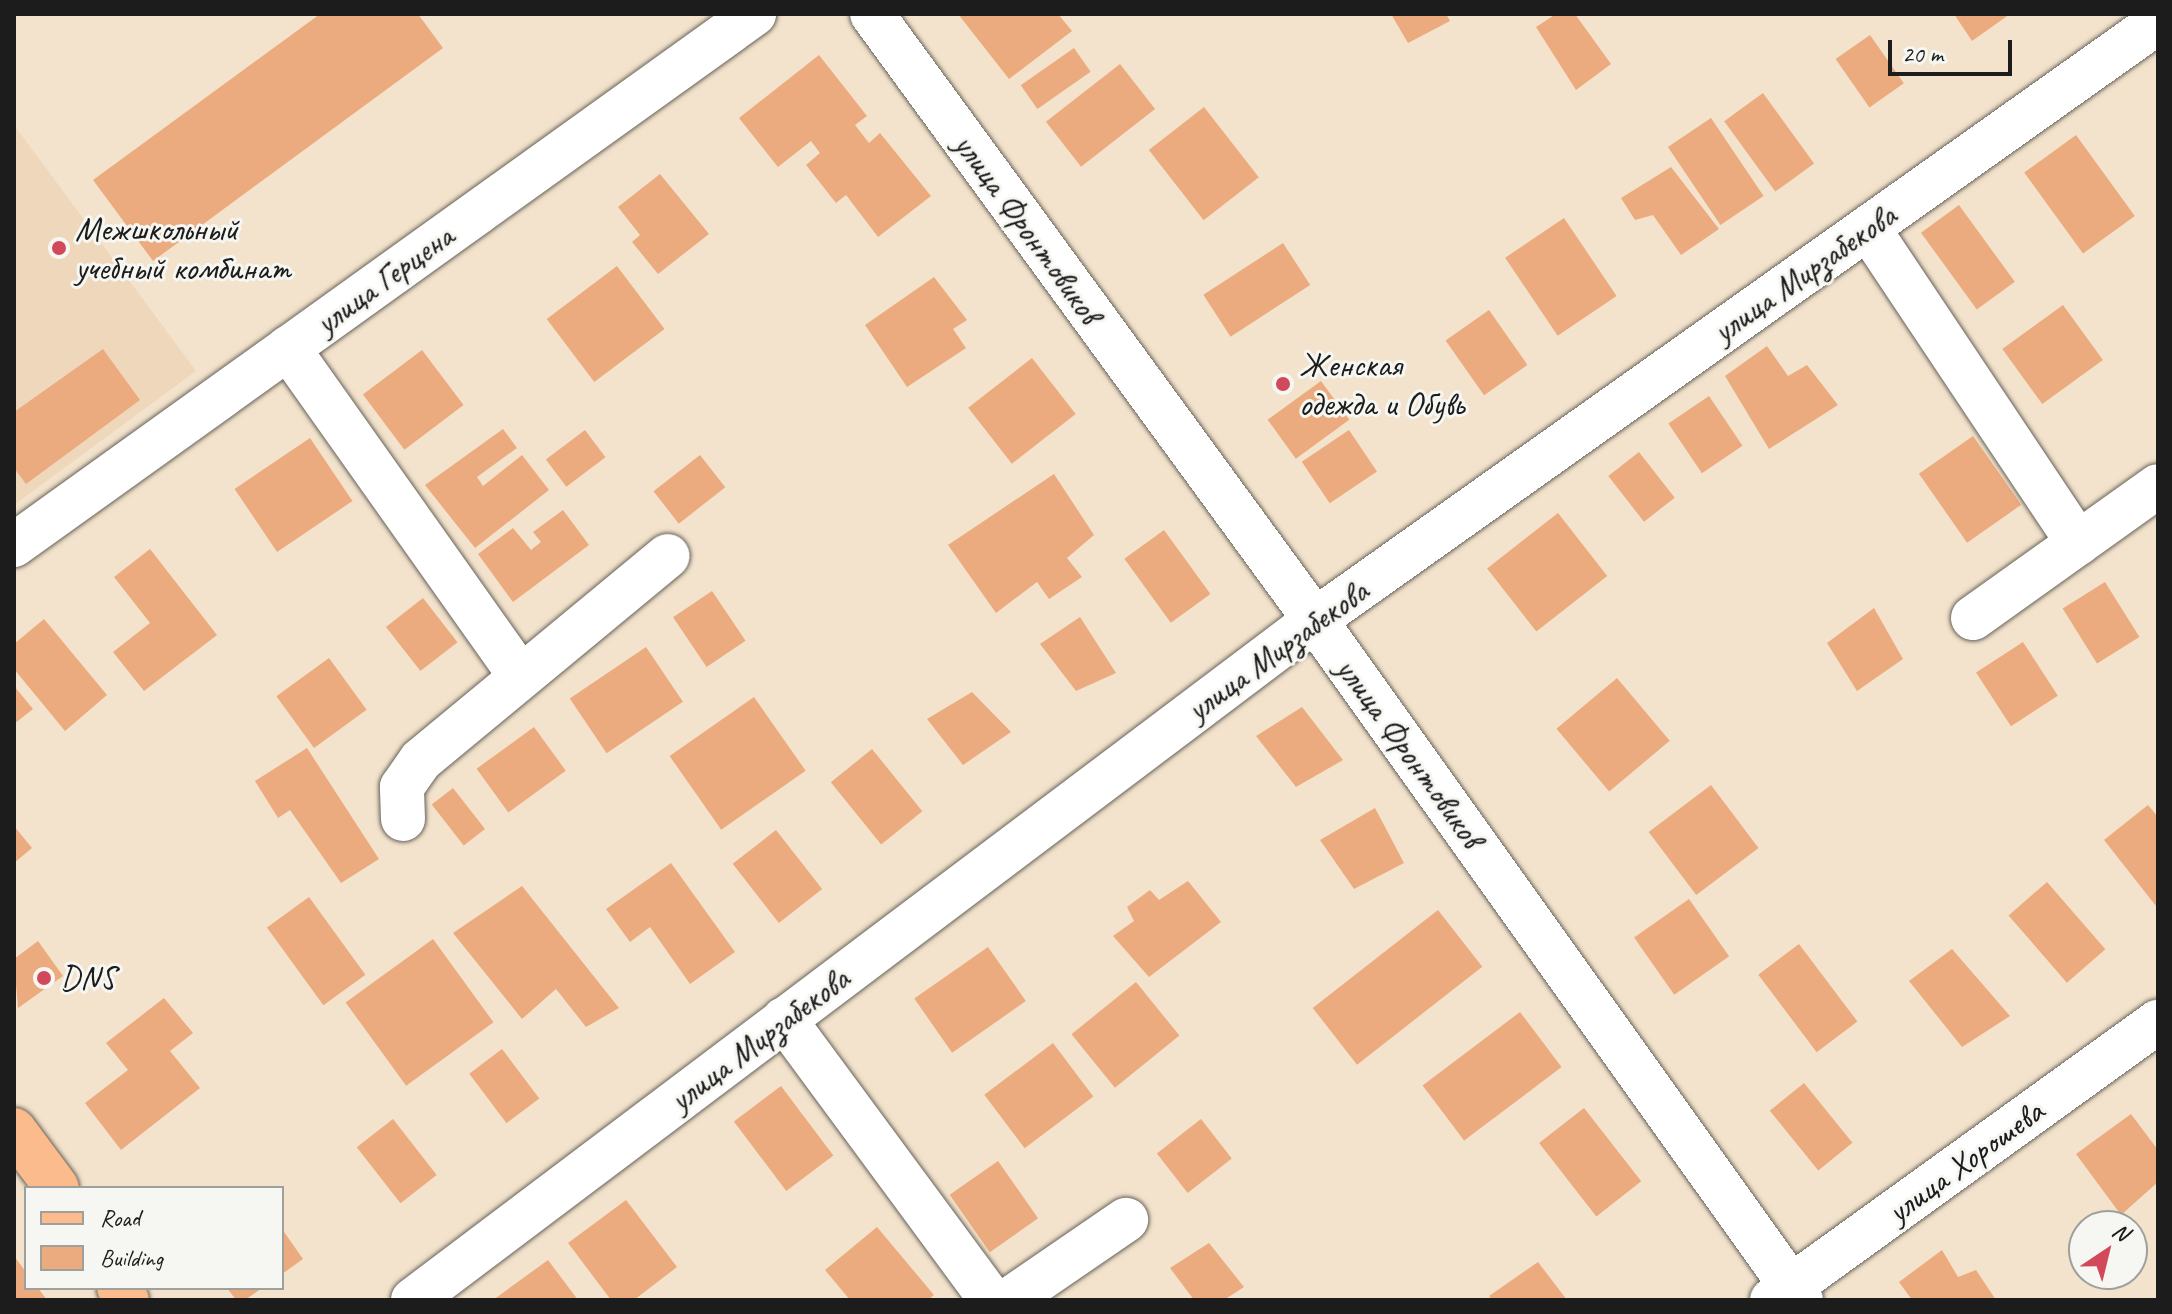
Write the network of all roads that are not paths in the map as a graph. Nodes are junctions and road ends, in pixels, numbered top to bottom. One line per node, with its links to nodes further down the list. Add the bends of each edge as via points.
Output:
1 (754, 14): 5 (street, улица Герцена)
2 (872, 14): 11 (street, улица Фронтовиков)
3 (2158, 22): 4 (street, улица Мирзабекова)
4 (1868, 228): 7 (street); 11 (street, улица Мирзабекова)
5 (288, 348): 8 (street, улица Герцена); 12 (street)
6 (2158, 486): 7 (street)
7 (2078, 543): 10 (street)
8 (14, 545)
9 (668, 556): 12 (street)
10 (1973, 618)
11 (1315, 620): 14 (street, улица Мирзабекова); 21 (street, улица Фронтовиков)
12 (519, 674): 13 (street, via 421,760 402,787)
13 (403, 819)
14 (784, 1019): 22 (street, улица Мирзабекова); 23 (street)
15 (2158, 1022): 21 (street, улица Хорошева)
16 (14, 1130): 19 (main road)
17 (14, 1146): 18 (main road)
18 (44, 1186)
19 (56, 1186)
20 (1126, 1220): 24 (street)
21 (1788, 1295)
22 (413, 1300)
23 (991, 1300)
24 (1009, 1300)

